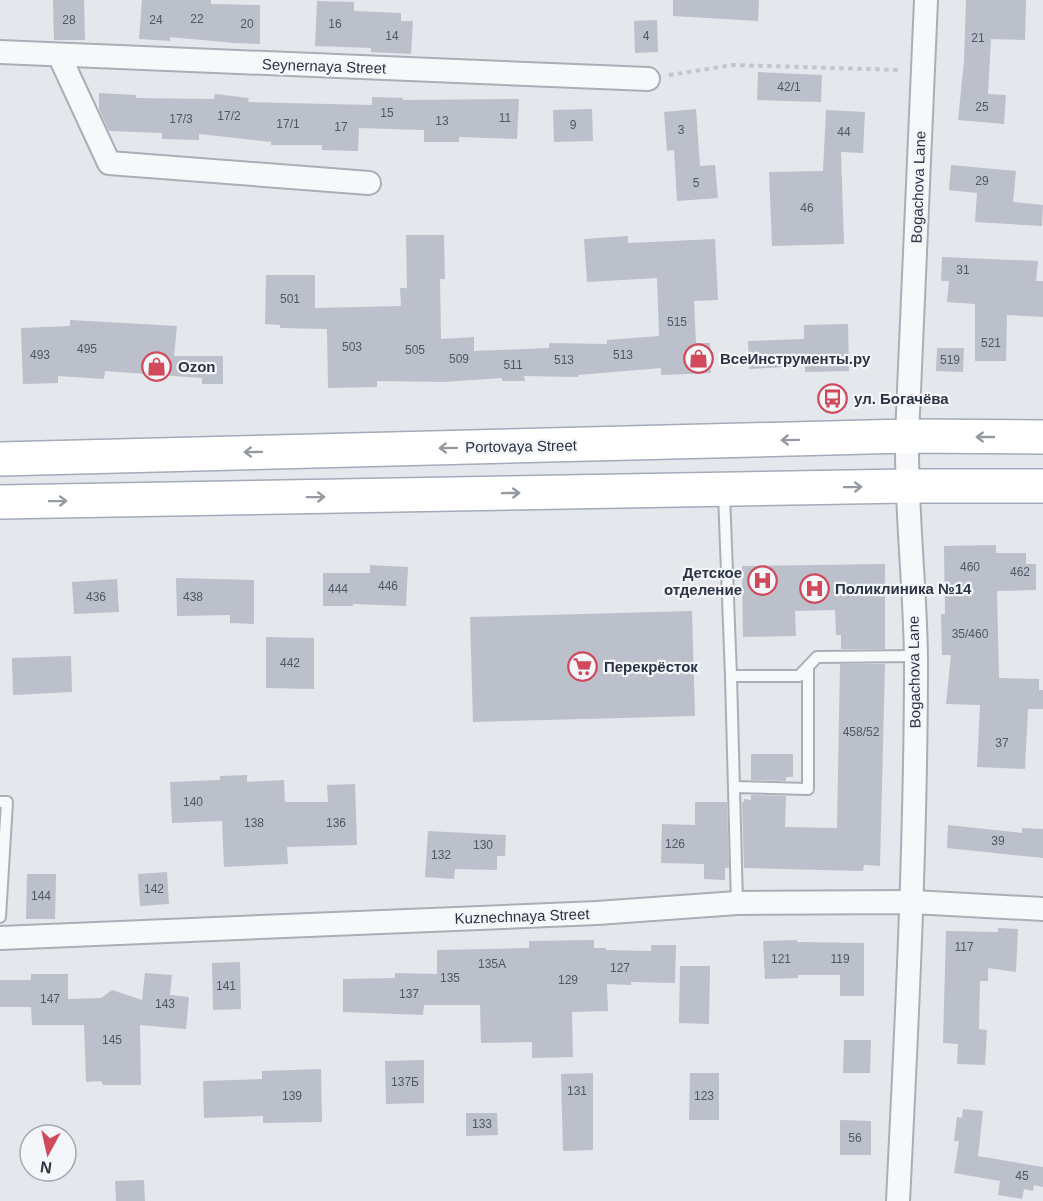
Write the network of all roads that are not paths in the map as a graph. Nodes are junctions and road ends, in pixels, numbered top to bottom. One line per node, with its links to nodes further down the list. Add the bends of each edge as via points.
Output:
1 (926, 0): 6 (street, Bogachova Lane)
2 (0, 52): 3 (street, Seynernaya Street)
3 (59, 55): 4 (street, Seynernaya Street); 5 (street, via 109,164)
4 (648, 79)
5 (369, 183)
6 (908, 436): 7 (main road, Portovaya Street, one-way to 6); 8 (main road, Portovaya Street, one-way to 8); 9 (street, Bogachova Lane)
7 (1043, 437)
8 (0, 459)
9 (906, 486): 10 (main road); 11 (main road, one-way to 9); 13 (street, Bogachova Lane)
10 (1043, 486)
11 (723, 489): 12 (main road, one-way to 11); 15 (lane)
12 (0, 502)
13 (916, 656): 14 (lane, via 817,657); 18 (street, Bogachova Lane)
14 (808, 667): 15 (lane, via 799,676); 16 (lane, via 808,789)
15 (731, 676): 16 (lane)
16 (734, 787): 19 (lane)
17 (0, 802): 21 (lane, via 7,802)
18 (913, 902): 19 (street, Kuznechnaya Street); 20 (street, Kuznechnaya Street); 23 (street, Bogachova Lane)
19 (736, 903): 22 (street, Kuznechnaya Street, via 597,913)
20 (1043, 909)
21 (0, 917)
22 (0, 938)
23 (898, 1201)

